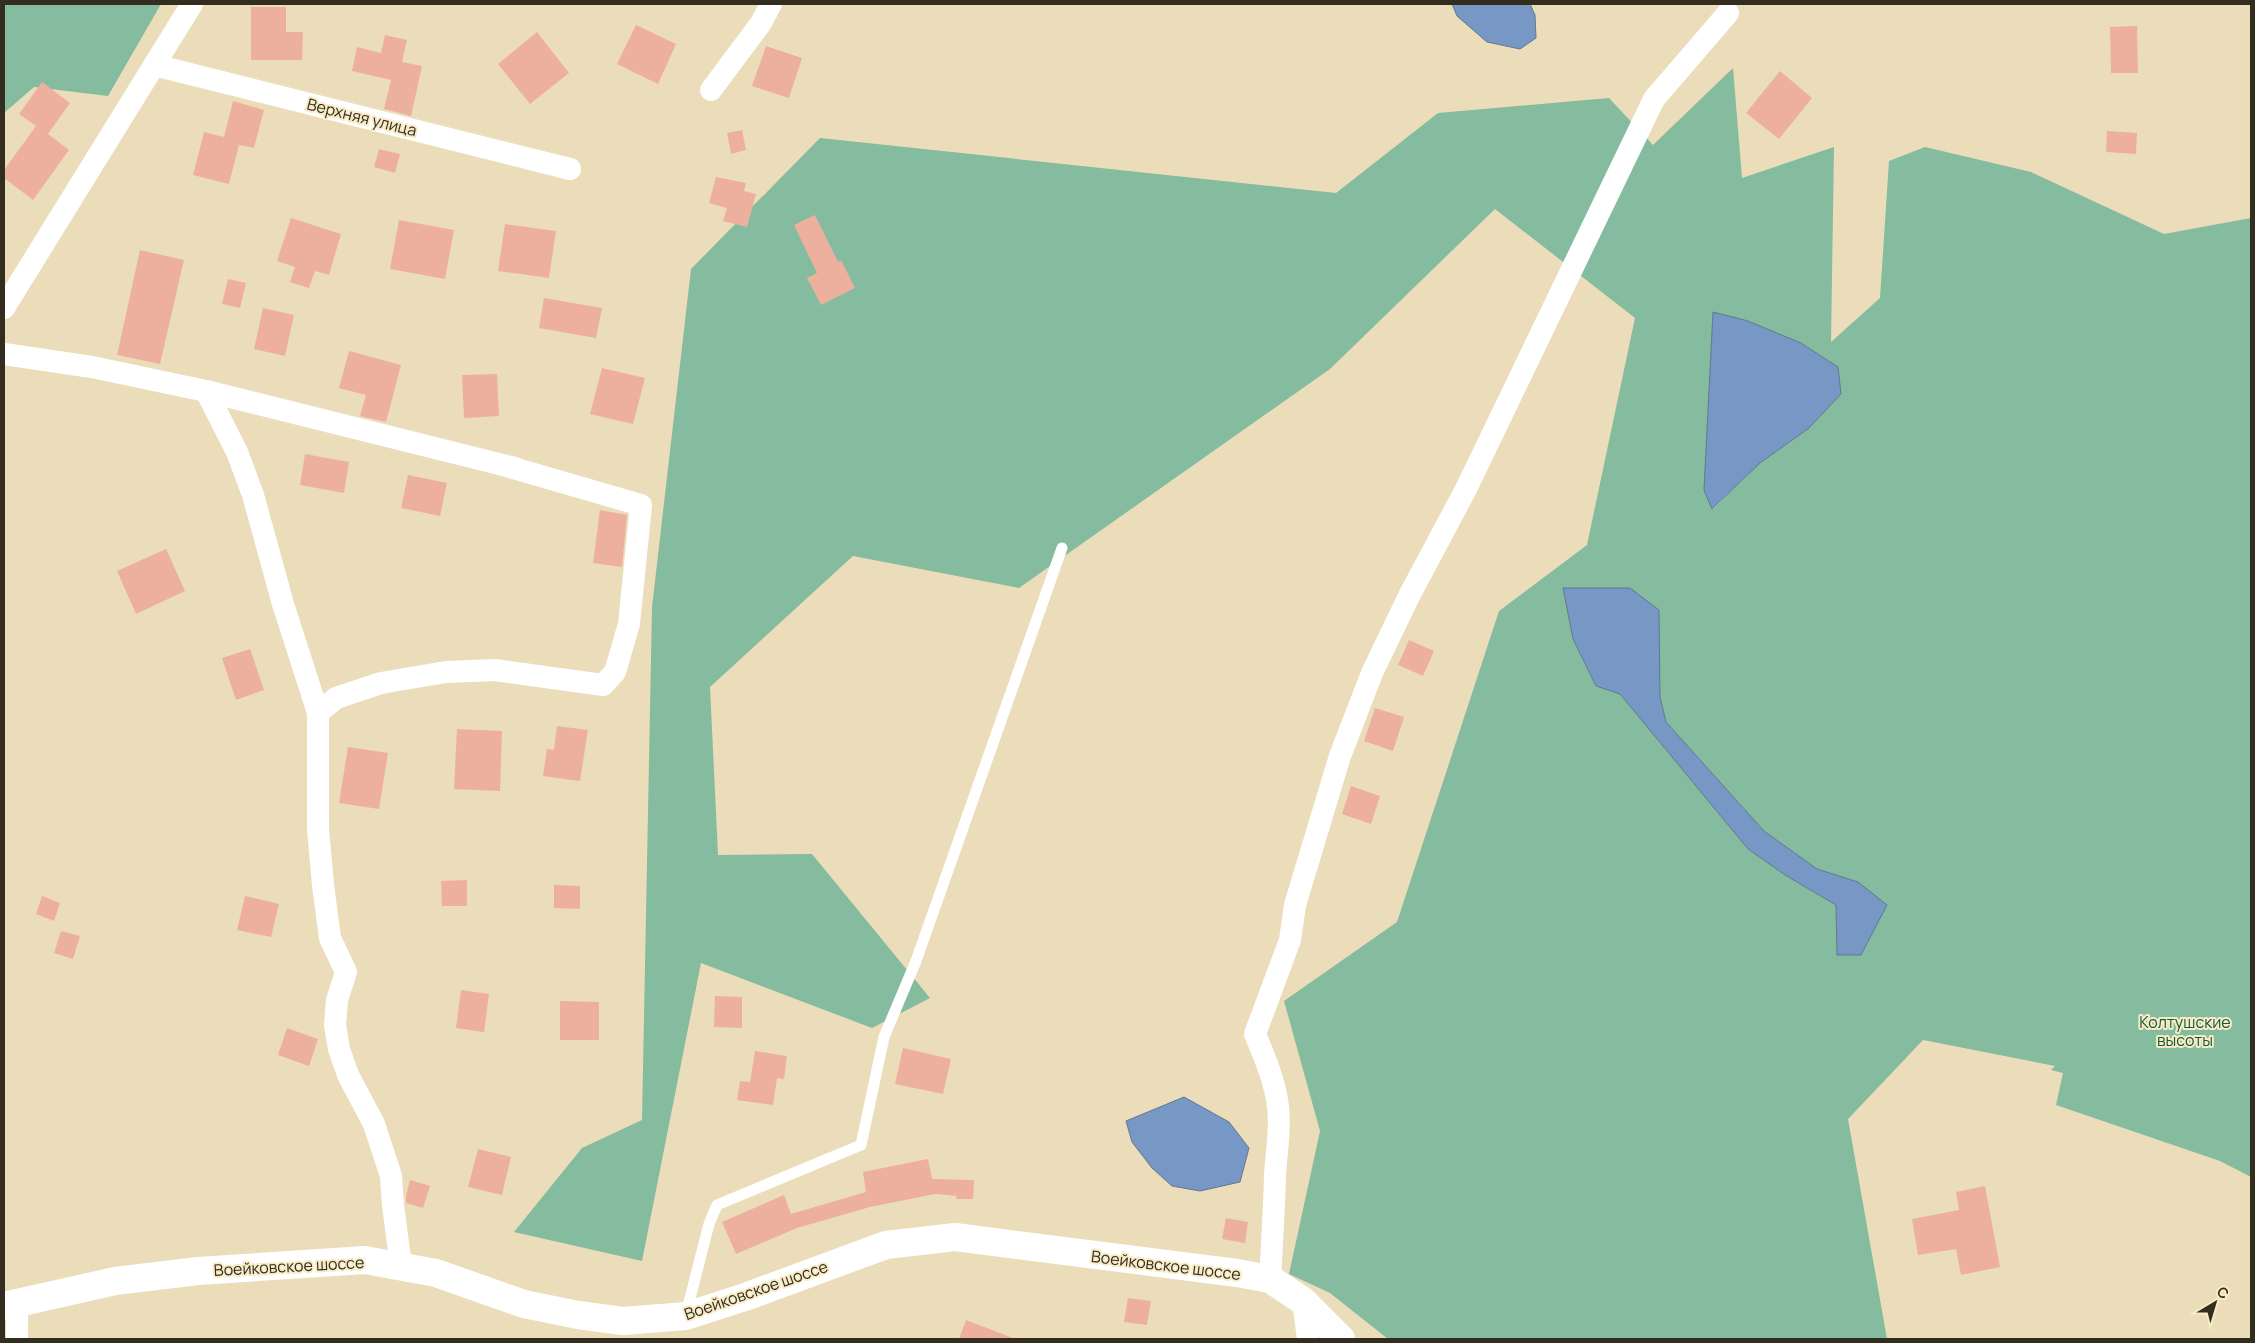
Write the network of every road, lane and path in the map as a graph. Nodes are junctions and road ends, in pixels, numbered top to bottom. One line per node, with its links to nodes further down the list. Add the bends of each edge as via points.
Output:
1 (192, 4): 4 (street)
2 (771, 4): 5 (street, via 761,23)
3 (1728, 13): 13 (street, via 1654,99 1471,480 1372,673 1340,756 1296,905 1290,940 1255,1034 1271,1072 1278,1107 1279,1142)
4 (154, 65): 6 (street, Верхняя улица); 7 (street)
5 (711, 90)
6 (570, 170)
7 (4, 308)
8 (4, 354): 9 (street, via 92,367)
9 (206, 391): 11 (street, via 253,495 282,604); 11 (street, via 509,466 641,505 629,624 615,672 603,685 495,670 446,672 381,684 336,698)
10 (1062, 548): 16 (lane, via 916,961 884,1037 861,1145 717,1205 709,1224)
11 (318, 712): 12 (street, via 318,830 323,885 330,938 346,972 337,1000 335,1025 348,1074 374,1124 391,1176)
12 (401, 1266): 15 (street, Воейковское шоссе, via 365,1260 198,1271 115,1281); 16 (street, Воейковское шоссе, via 436,1273 524,1304 578,1315 623,1321)
13 (1270, 1279): 14 (street, Воейковское шоссе); 16 (street, Воейковское шоссе, via 955,1237 886,1245)
14 (1303, 1301): 18 (street); 19 (street, Воейковское шоссе)
15 (10, 1305): 17 (street)
16 (686, 1316)
17 (17, 1339)
18 (1308, 1339)
19 (1341, 1339)

